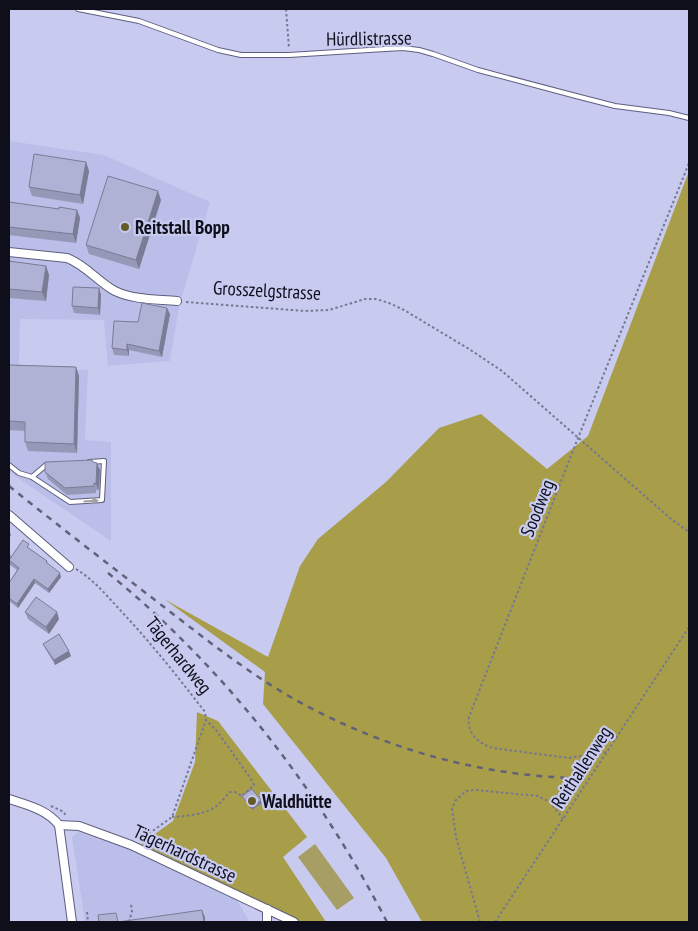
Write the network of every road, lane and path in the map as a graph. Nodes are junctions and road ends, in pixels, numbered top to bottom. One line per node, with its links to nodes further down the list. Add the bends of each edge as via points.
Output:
1 (78, 9): 3 (lane, Hürdlistrasse, via 139,21 232,54)
2 (286, 9): 3 (path)
3 (289, 55): 4 (lane, Hürdlistrasse, via 418,50 478,70 615,106)
4 (689, 118)
5 (689, 163): 8 (path, Soodweg)
6 (9, 252): 7 (street, via 67,258 114,291 134,298)
7 (177, 301): 8 (path, Grosszelgstrasse, via 305,311 329,310 365,299 389,303 502,371)
8 (578, 438): 14 (path, Grosszelgstrasse); 18 (path, Soodweg, via 469,714 468,726 473,736 493,748 569,758)
9 (85, 462): 12 (lane, one-way to 9, via 70,502 102,500 104,461)
10 (56, 464): 12 (lane, via 46,465)
11 (9, 465): 12 (lane, via 19,474)
12 (32, 477)
13 (9, 515): 15 (street)
14 (689, 532)
15 (69, 567): 17 (path, Tägerhardweg, via 87,576 133,624 205,712)
16 (689, 627): 18 (path, Reithallenweg)
17 (206, 720): 20 (path, Tägerhardweg); 20 (path, via 254,785 242,796 230,792 215,807 205,811)
18 (606, 752): 21 (path, Reithallenweg)
19 (9, 799): 22 (street, via 45,812)
20 (172, 817): 23 (path)
21 (563, 819): 32 (path, via 550,802 537,796 477,790 466,792 455,801 452,809 456,837); 33 (path, Reithallenweg)
22 (59, 825): 23 (street, Tägerhardstrasse, via 79,826); 27 (street)
23 (131, 845): 25 (street, Tägerhardstrasse)
24 (131, 904): 29 (path)
25 (267, 910): 30 (street); 31 (street, Tägerhardstrasse)
26 (87, 912): 28 (path)
27 (72, 922)
28 (88, 922)
29 (129, 922)
30 (266, 922)
31 (294, 922)
32 (480, 922)
33 (496, 922)

